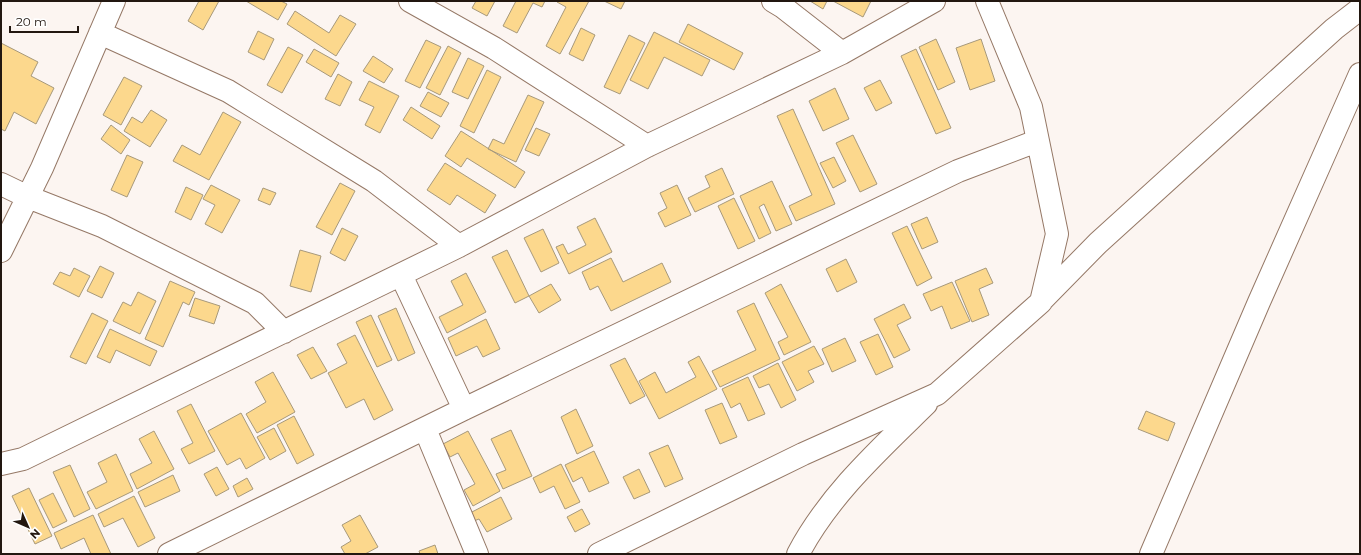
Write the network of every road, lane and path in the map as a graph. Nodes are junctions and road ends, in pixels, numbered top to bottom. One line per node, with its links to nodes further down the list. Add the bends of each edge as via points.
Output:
1 (114, 1): 7 (street)
2 (410, 1): 11 (street, via 494,48)
3 (773, 1): 8 (street)
4 (934, 1): 8 (street)
5 (987, 1): 10 (street, via 1031,107)
6 (1360, 9): 17 (street, via 1334,29 1098,243)
7 (100, 33): 13 (street); 14 (street, via 228,91 374,181)
8 (842, 53): 11 (street)
9 (1360, 74): 27 (street)
10 (1037, 141): 17 (street, via 1057,234); 20 (street, via 958,171)
11 (647, 146): 14 (street)
12 (1, 184): 13 (street)
13 (28, 197): 15 (street); 18 (street, via 102,226 255,302)
14 (459, 246): 16 (street)
15 (1, 251)
16 (401, 275): 18 (street); 20 (street)
17 (1041, 302): 19 (street)
18 (284, 332): 22 (street, via 23,459)
19 (937, 394): 25 (street, via 803,454); 26 (street, via 829,504)
20 (464, 409): 21 (street)
21 (425, 429): 23 (street); 24 (street)
22 (1, 464)
23 (169, 554)
24 (477, 554)
25 (599, 554)
26 (798, 554)
27 (1151, 554)

